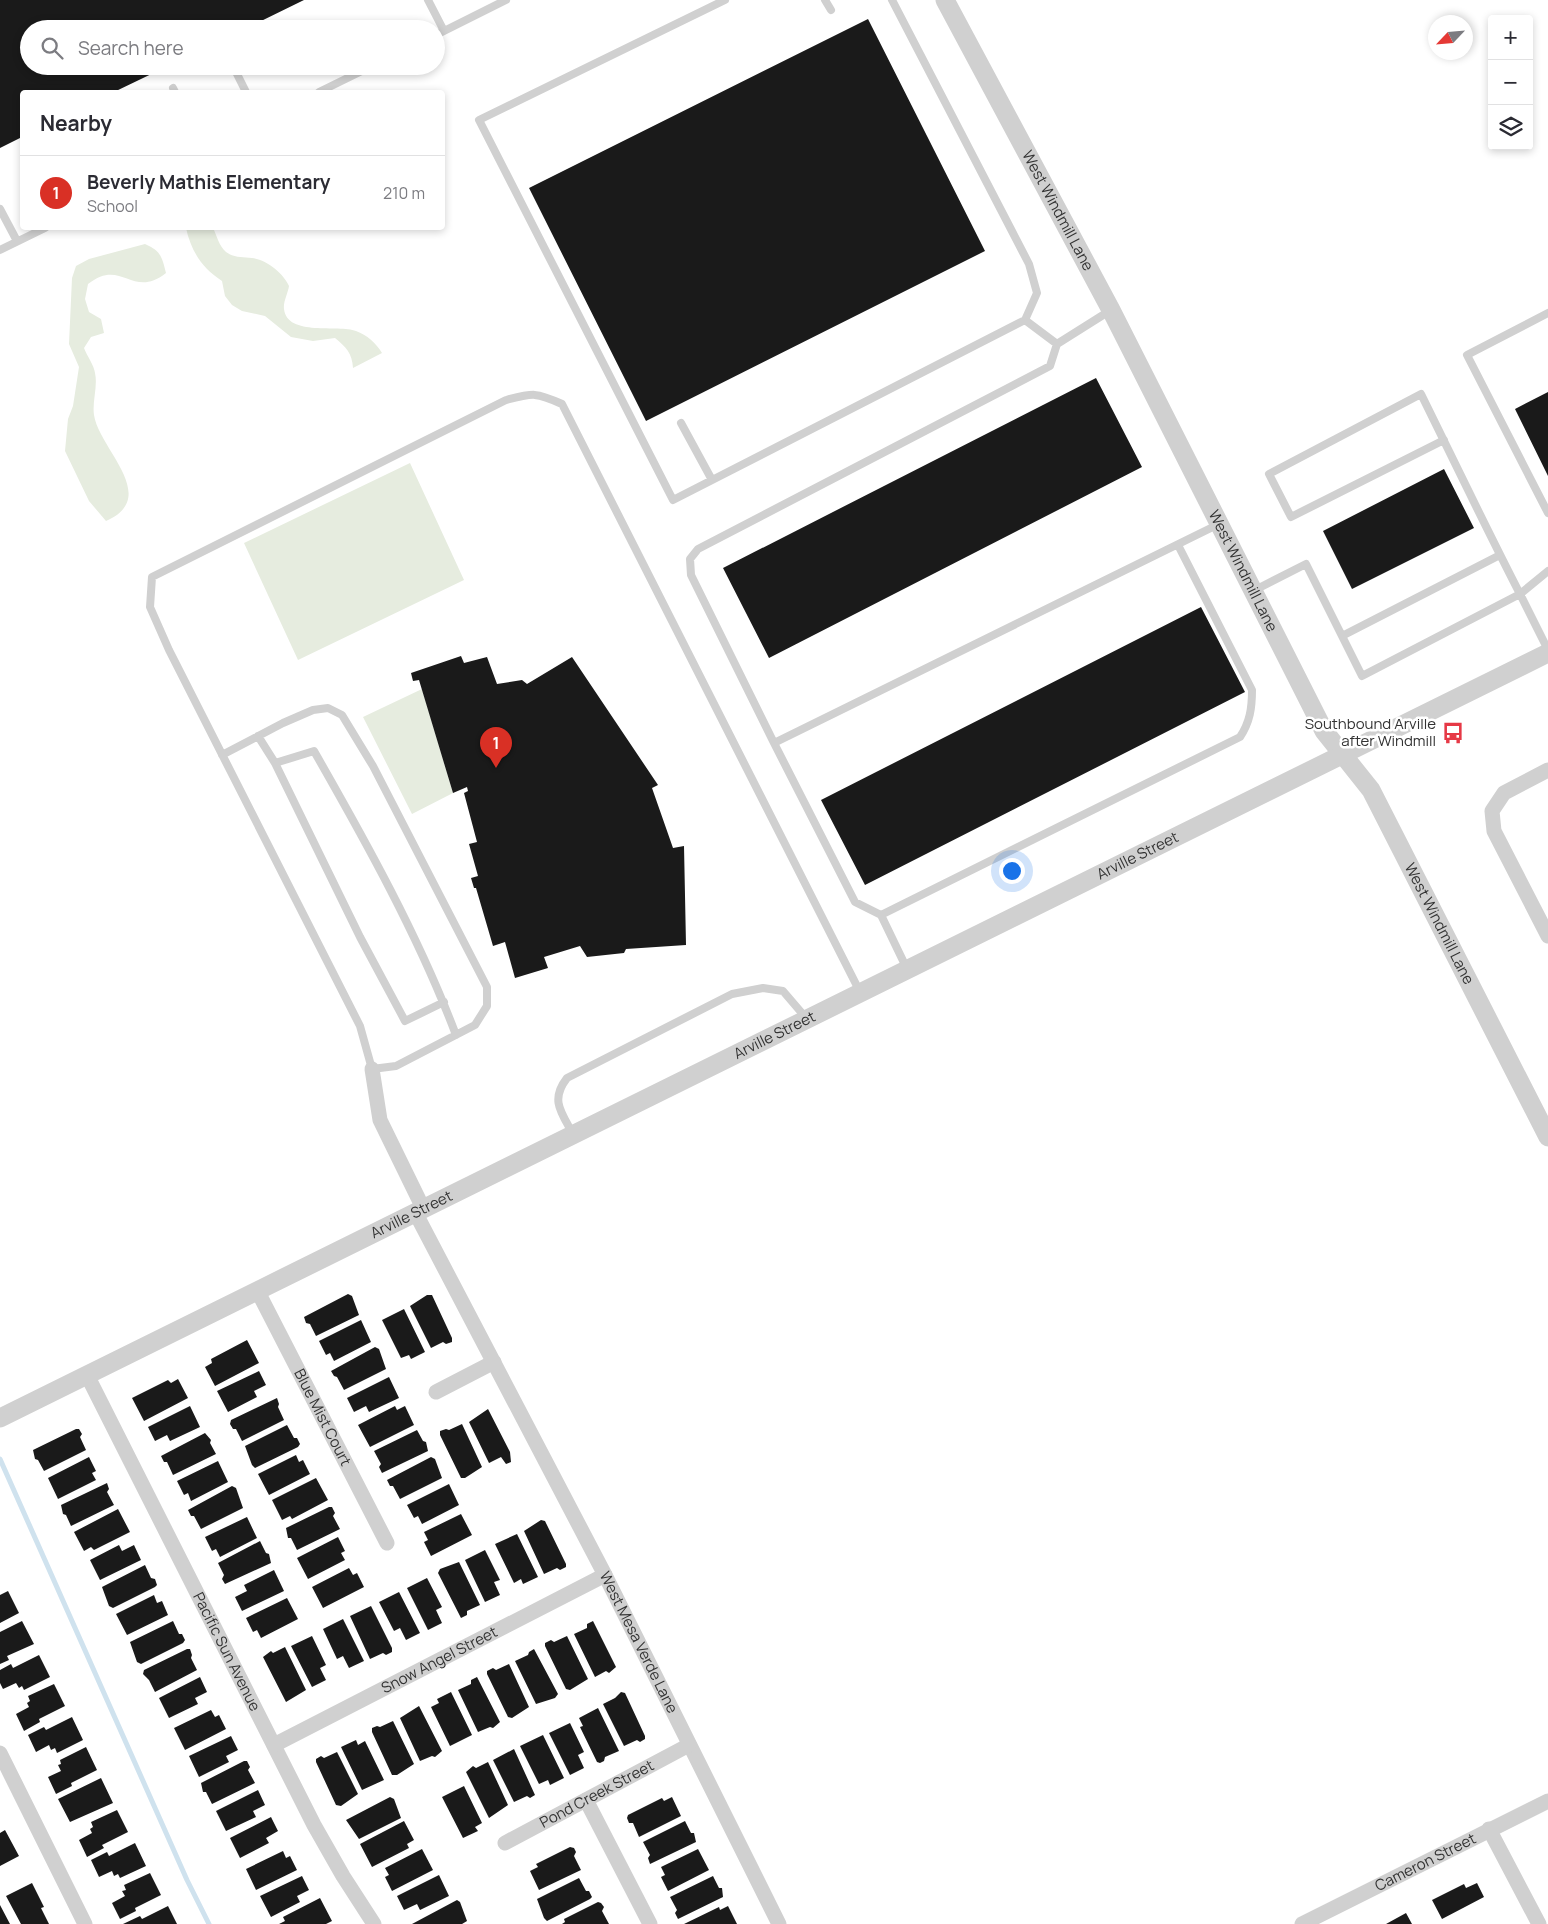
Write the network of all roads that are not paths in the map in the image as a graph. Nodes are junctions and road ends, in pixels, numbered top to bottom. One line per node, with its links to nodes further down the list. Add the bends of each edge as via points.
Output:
1 (428, 0): 8 (lane)
2 (504, 0): 9 (lane)
3 (725, 0): 24 (lane, via 479,120 673,500)
4 (825, 0): 7 (lane)
5 (892, 0): 20 (lane, via 1029,264 1037,293)
6 (945, 0): 18 (street, West Windmill Lane)
7 (831, 10)
8 (435, 20)
9 (445, 30)
10 (238, 75): 12 (lane)
11 (354, 75): 13 (lane)
12 (245, 90)
13 (323, 90)
14 (0, 209): 16 (lane)
15 (41, 230): 16 (lane)
16 (17, 241): 17 (lane)
17 (0, 250)
18 (1111, 310): 21 (lane); 26 (street, West Windmill Lane)
19 (1548, 313): 25 (lane, via 1467,355)
20 (1025, 320): 21 (lane); 24 (lane)
21 (1057, 344): 35 (lane, via 1050,366 698,548 690,559 691,575)
22 (681, 423): 24 (lane)
23 (1444, 440): 23 (lane, via 1421,394 1269,474 1291,517); 28 (lane)
24 (712, 480)
25 (1548, 513)
26 (1219, 524): 27 (lane); 30 (street, West Windmill Lane)
27 (1178, 544): 35 (lane); 40 (lane, via 1252,690 1252,710 1240,737)
28 (1500, 555): 31 (lane); 32 (lane)
29 (1548, 570): 31 (lane)
30 (1253, 591): 32 (lane, via 1306,564); 36 (street, West Windmill Lane, via 1324,731)
31 (1520, 594): 32 (lane, via 1362,676); 33 (lane)
32 (1342, 636)
33 (1548, 652): 36 (street, Arville Street)
34 (258, 736): 37 (lane); 38 (lane); 46 (lane, via 313,710 328,708 342,715 373,766 487,987 487,1006 475,1025)
35 (774, 742): 40 (lane, via 855,902)
36 (1343, 754): 42 (street, Arville Street); 49 (street, West Windmill Lane, via 1371,790)
37 (222, 755): 43 (lane, via 150,607 152,577 506,400 532,393 549,398 562,404); 47 (lane, via 360,1026)
38 (275, 763): 44 (lane, via 314,751 362,835); 44 (lane, via 405,1021)
39 (1548, 770): 41 (street, via 1504,793 1492,811 1494,831)
40 (881, 915): 42 (lane)
41 (1548, 936)
42 (907, 969): 43 (street, Arville Street)
43 (860, 992): 45 (street, Arville Street)
44 (444, 1002): 46 (lane)
45 (807, 1019): 48 (street, Arville Street); 48 (lane, via 783,991 763,988 732,994 567,1078 558,1089 558,1103)
46 (456, 1035): 47 (lane, via 396,1066)
47 (372, 1069): 50 (street, West Mesa Verde Lane, via 380,1120)
48 (573, 1134): 50 (street, Arville Street)
49 (1548, 1137)
50 (419, 1210): 51 (street, Arville Street); 52 (street, West Mesa Verde Lane)
51 (258, 1292): 53 (street, Arville Street); 56 (street, Blue Mist Court)
52 (494, 1362): 54 (street); 57 (street, West Mesa Verde Lane)
53 (87, 1375): 55 (street, Arville Street); 58 (street, Pacific Sun Avenue)
54 (436, 1392)
55 (0, 1418)
56 (387, 1543)
57 (605, 1575): 58 (street, Snow Angel Street); 59 (street, West Mesa Verde Lane)
58 (274, 1745): 68 (street, Pacific Sun Avenue, via 314,1825)
59 (689, 1745): 62 (street, Pond Creek Street); 70 (street, West Mesa Verde Lane)
60 (0, 1752): 61 (street)
61 (4, 1771): 67 (street)
62 (586, 1800): 65 (street, Pond Creek Street); 69 (street)
63 (1548, 1801): 64 (street, Cameron Street)
64 (1489, 1829): 66 (street, Cameron Street); 72 (street)
65 (505, 1843)
66 (1320, 1920): 71 (street, Cameron Street)
67 (85, 1924)
68 (374, 1924)
69 (650, 1924)
70 (779, 1924)
71 (1302, 1924)
72 (1539, 1924)

